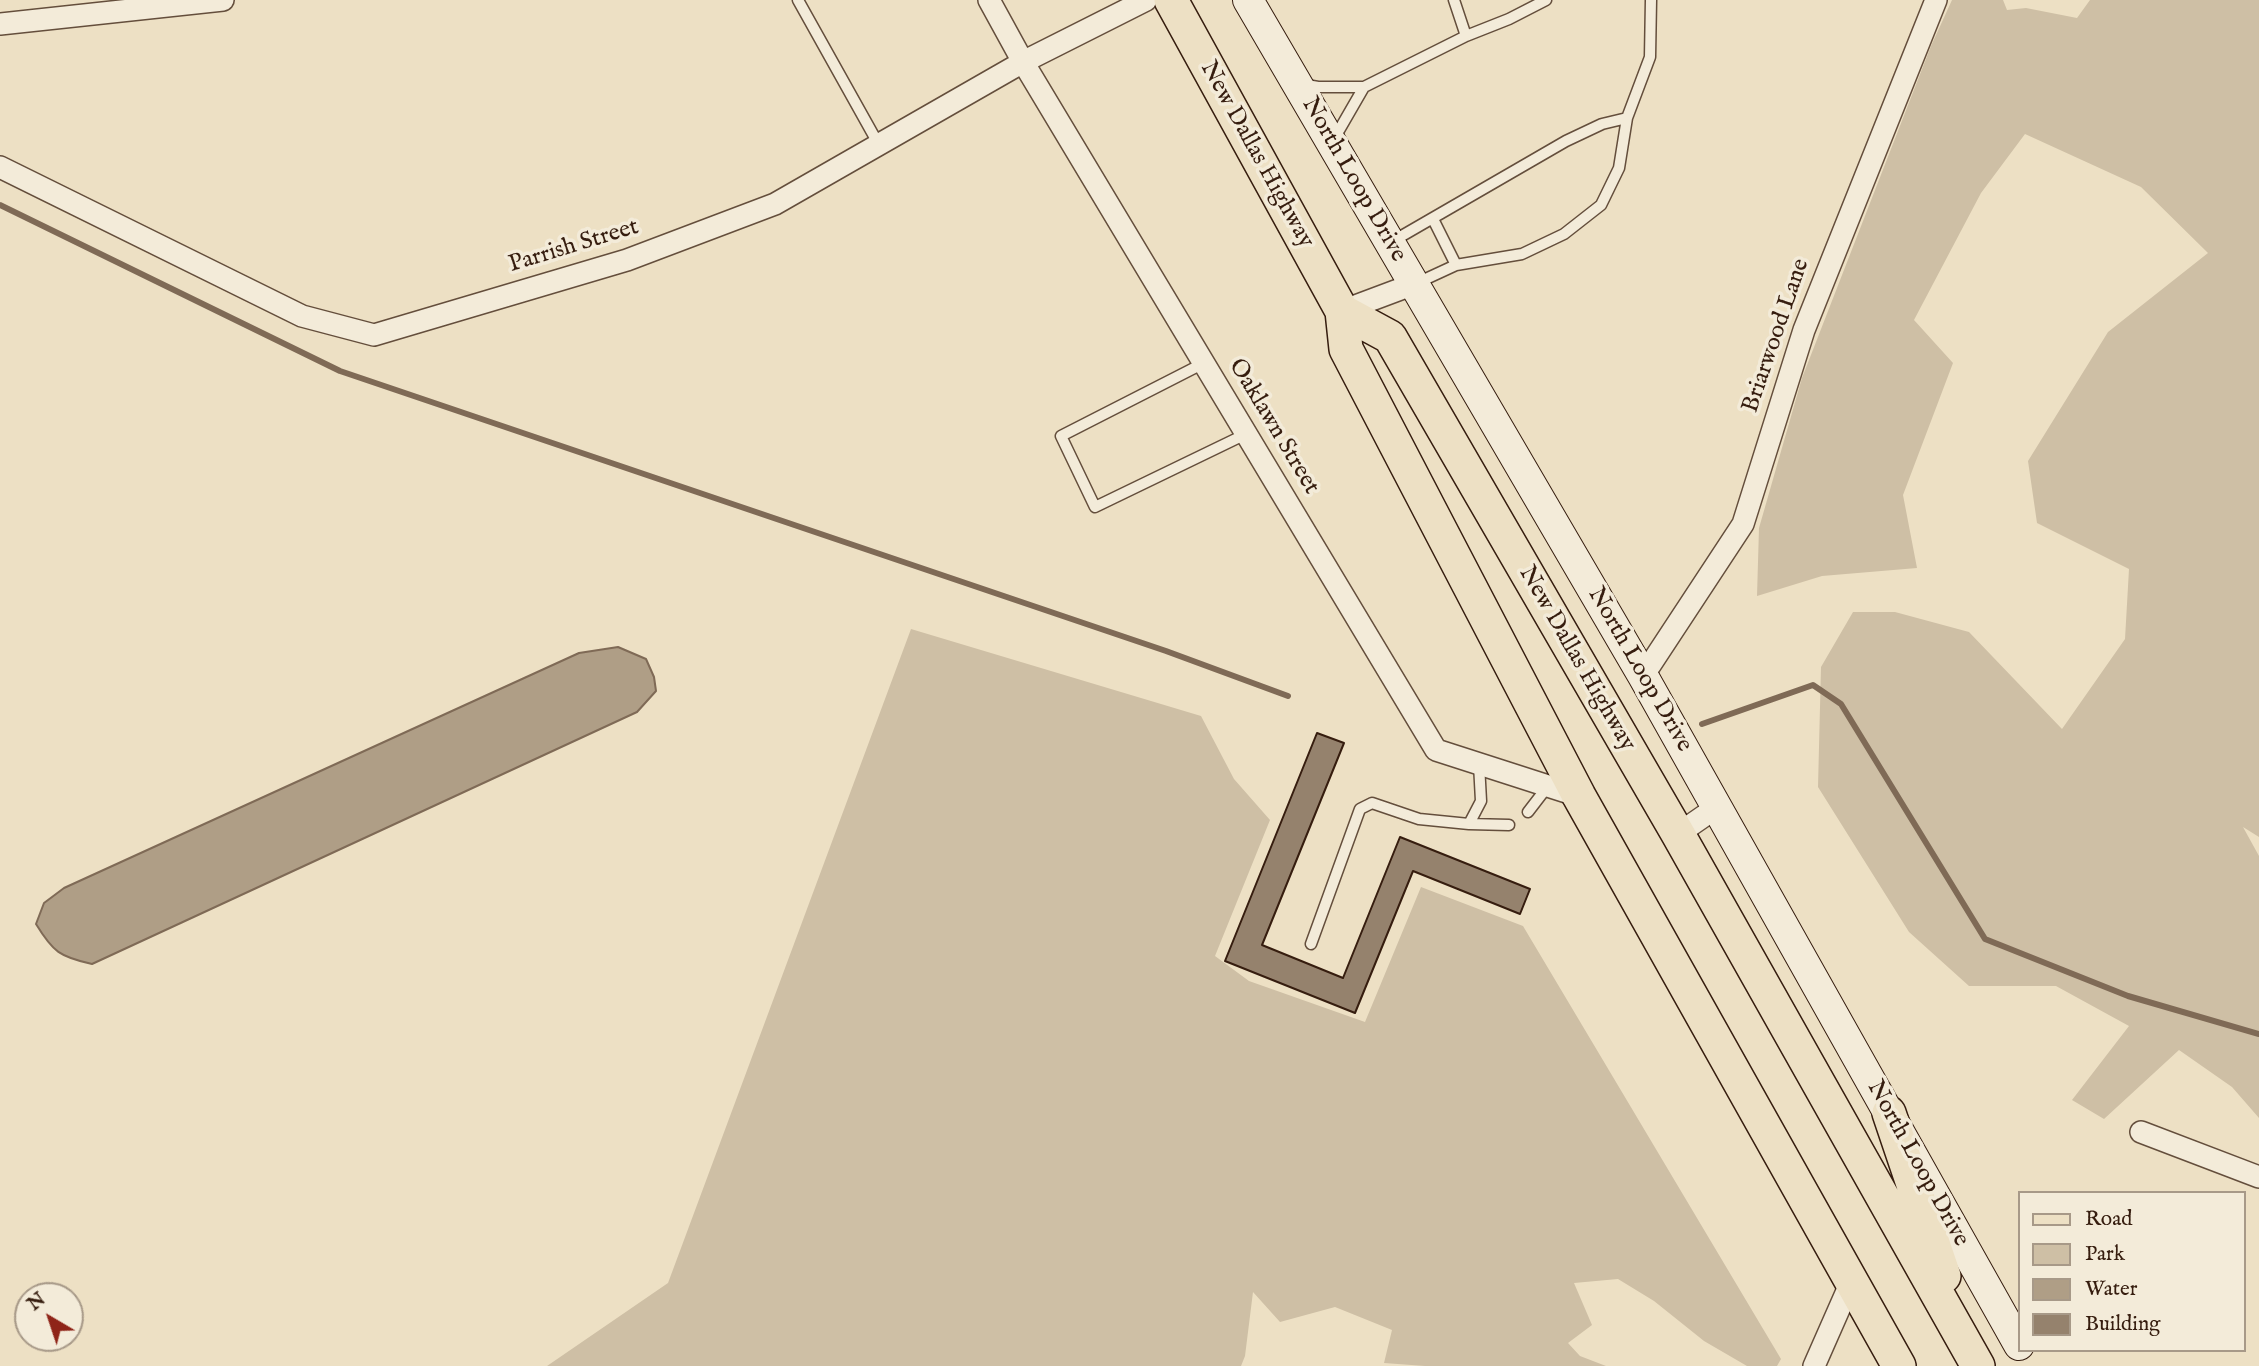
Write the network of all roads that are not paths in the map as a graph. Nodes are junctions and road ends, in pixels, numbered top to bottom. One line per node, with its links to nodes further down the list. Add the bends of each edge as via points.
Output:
1 (223, 0): 11 (street)
2 (798, 0): 18 (lane)
3 (989, 0): 13 (street, Oaklawn Street)
4 (1146, 0): 13 (street, Parrish Street)
5 (1171, 0): 24 (main road, New Dallas Highway)
6 (1248, 0): 14 (street, North Loop Drive)
7 (1454, 0): 12 (lane)
8 (1546, 0): 12 (lane)
9 (1651, 0): 16 (lane, via 1650,57)
10 (1936, 0): 27 (street, Briarwood Lane, via 1804,330 1743,524)
11 (0, 24)
12 (1466, 36): 15 (lane)
13 (1023, 62): 18 (street, Parrish Street); 25 (street, Oaklawn Street)
14 (1297, 83): 15 (lane); 17 (street, North Loop Drive)
15 (1364, 87): 17 (lane)
16 (1627, 118): 20 (lane, via 1566,141); 22 (lane, via 1619,168 1601,205 1564,234 1522,254)
17 (1332, 143): 21 (street, North Loop Drive)
18 (879, 145): 19 (street, Parrish Street, via 775,204 627,260 374,335 302,316)
19 (0, 167)
20 (1433, 219): 21 (lane); 22 (lane)
21 (1390, 242): 23 (street, North Loop Drive)
22 (1456, 265): 23 (lane)
23 (1414, 285): 24 (street); 27 (street, North Loop Drive)
24 (1342, 311): 29 (main road, New Dallas Highway, via 1346,349 1481,610); 34 (main road, New Dallas Highway, via 1390,337)
25 (1204, 363): 26 (street, Oaklawn Street); 26 (lane, via 1061,436 1095,507)
26 (1247, 434): 28 (street, Oaklawn Street, via 1436,750)
27 (1643, 676): 30 (street, North Loop Drive)
28 (1479, 764): 29 (street, Oaklawn Street); 32 (lane, via 1481,801)
29 (1564, 791): 31 (lane); 40 (main road)
30 (1717, 807): 34 (street); 37 (street, North Loop Drive)
31 (1528, 812)
32 (1469, 824): 33 (lane); 35 (lane, via 1419,819 1372,803 1360,809)
33 (1509, 825)
34 (1678, 834): 36 (main road, New Dallas Highway)
35 (1311, 944)
36 (1788, 1029): 42 (main road, North Loop Drive)
37 (1889, 1113): 41 (street, North Loop Drive); 42 (main road)
38 (2141, 1132): 39 (street)
39 (2259, 1177)
40 (1851, 1282): 43 (street); 44 (main road)
41 (2018, 1343)
42 (1974, 1359)
43 (1814, 1366)
44 (1899, 1366)

